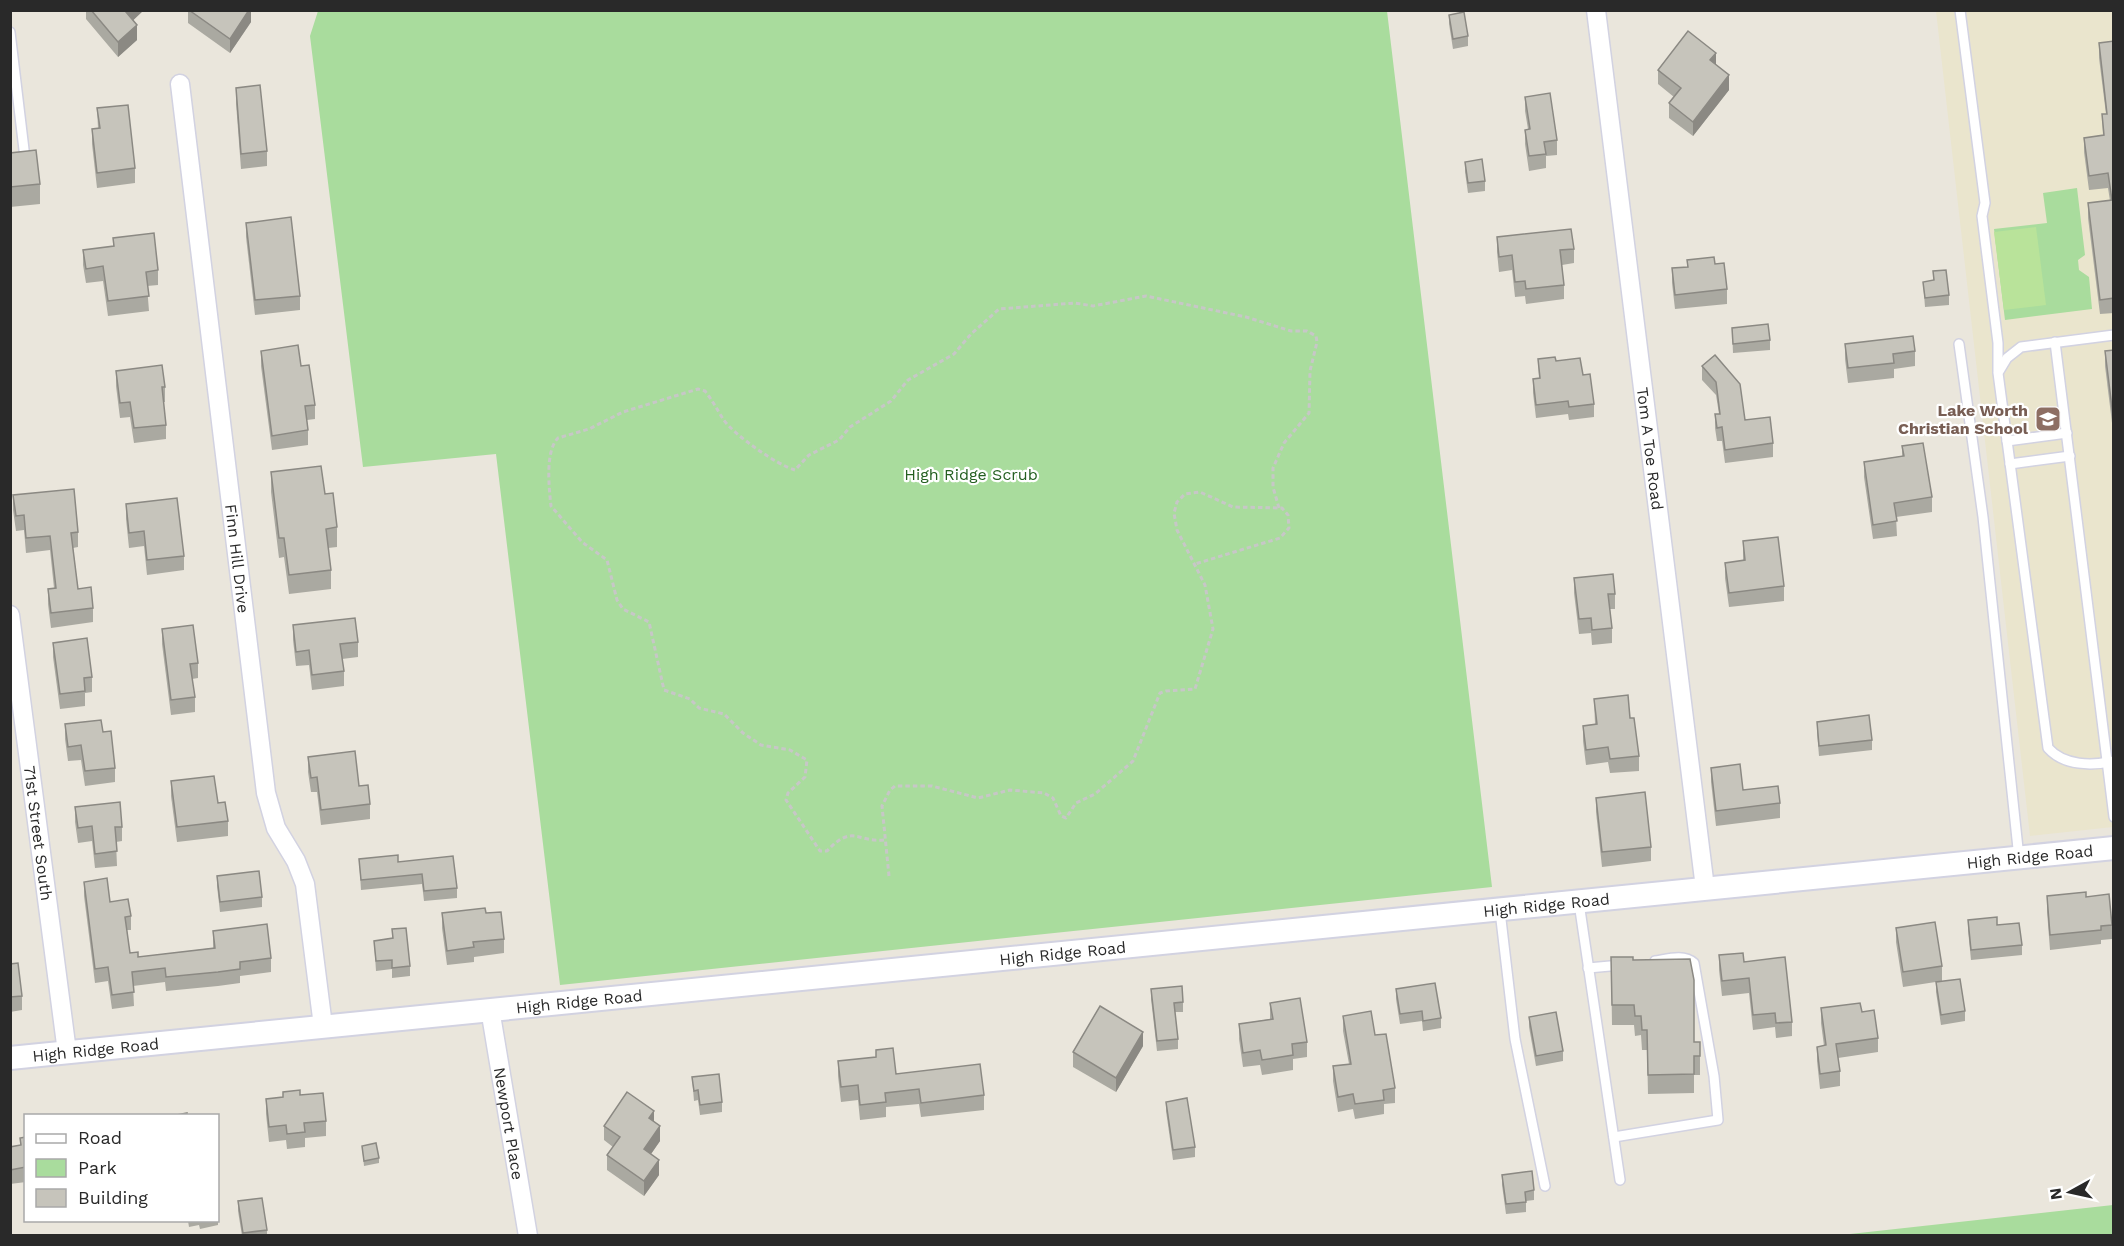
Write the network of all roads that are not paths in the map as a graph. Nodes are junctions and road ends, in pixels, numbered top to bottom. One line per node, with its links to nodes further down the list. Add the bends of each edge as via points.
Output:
1 (1596, 10): 20 (street, Tom A Toe Road)
2 (1960, 10): 10 (lane, via 1985,203 1982,216 1998,343)
3 (10, 32): 5 (lane)
4 (180, 84): 27 (street, Finn Hill Drive, via 266,793 276,828 305,884)
5 (14, 90): 6 (lane, via 25,158)
6 (10, 159)
7 (2114, 335): 8 (lane)
8 (2055, 342): 10 (lane, via 2021,347 2007,358); 11 (lane)
9 (1959, 344): 19 (lane, via 1983,517)
10 (1998, 373): 12 (lane)
11 (2067, 433): 12 (lane); 13 (lane)
12 (2007, 441): 14 (lane)
13 (2070, 456): 14 (lane); 16 (lane)
14 (2010, 464): 16 (lane, via 2048,748 2056,758 2070,762)
15 (10, 615): 28 (street, 71st Street South)
16 (2109, 762): 17 (lane)
17 (2114, 817)
18 (2114, 848): 19 (street, High Ridge Road)
19 (2019, 858): 20 (street, High Ridge Road)
20 (1705, 888): 21 (street, High Ridge Road)
21 (1578, 900): 22 (street, High Ridge Road); 25 (lane)
22 (1500, 908): 26 (street, High Ridge Road); 32 (lane, via 1515,1040)
23 (1645, 962): 30 (lane, via 1679,958 1694,963 1718,1119)
24 (1634, 963): 25 (lane)
25 (1588, 968): 30 (lane)
26 (490, 1010): 27 (street, High Ridge Road); 33 (street, Newport Place)
27 (323, 1026): 28 (street, High Ridge Road)
28 (67, 1052): 29 (street, High Ridge Road)
29 (10, 1058)
30 (1614, 1137): 31 (lane)
31 (1620, 1180)
32 (1545, 1186)
33 (528, 1236)

